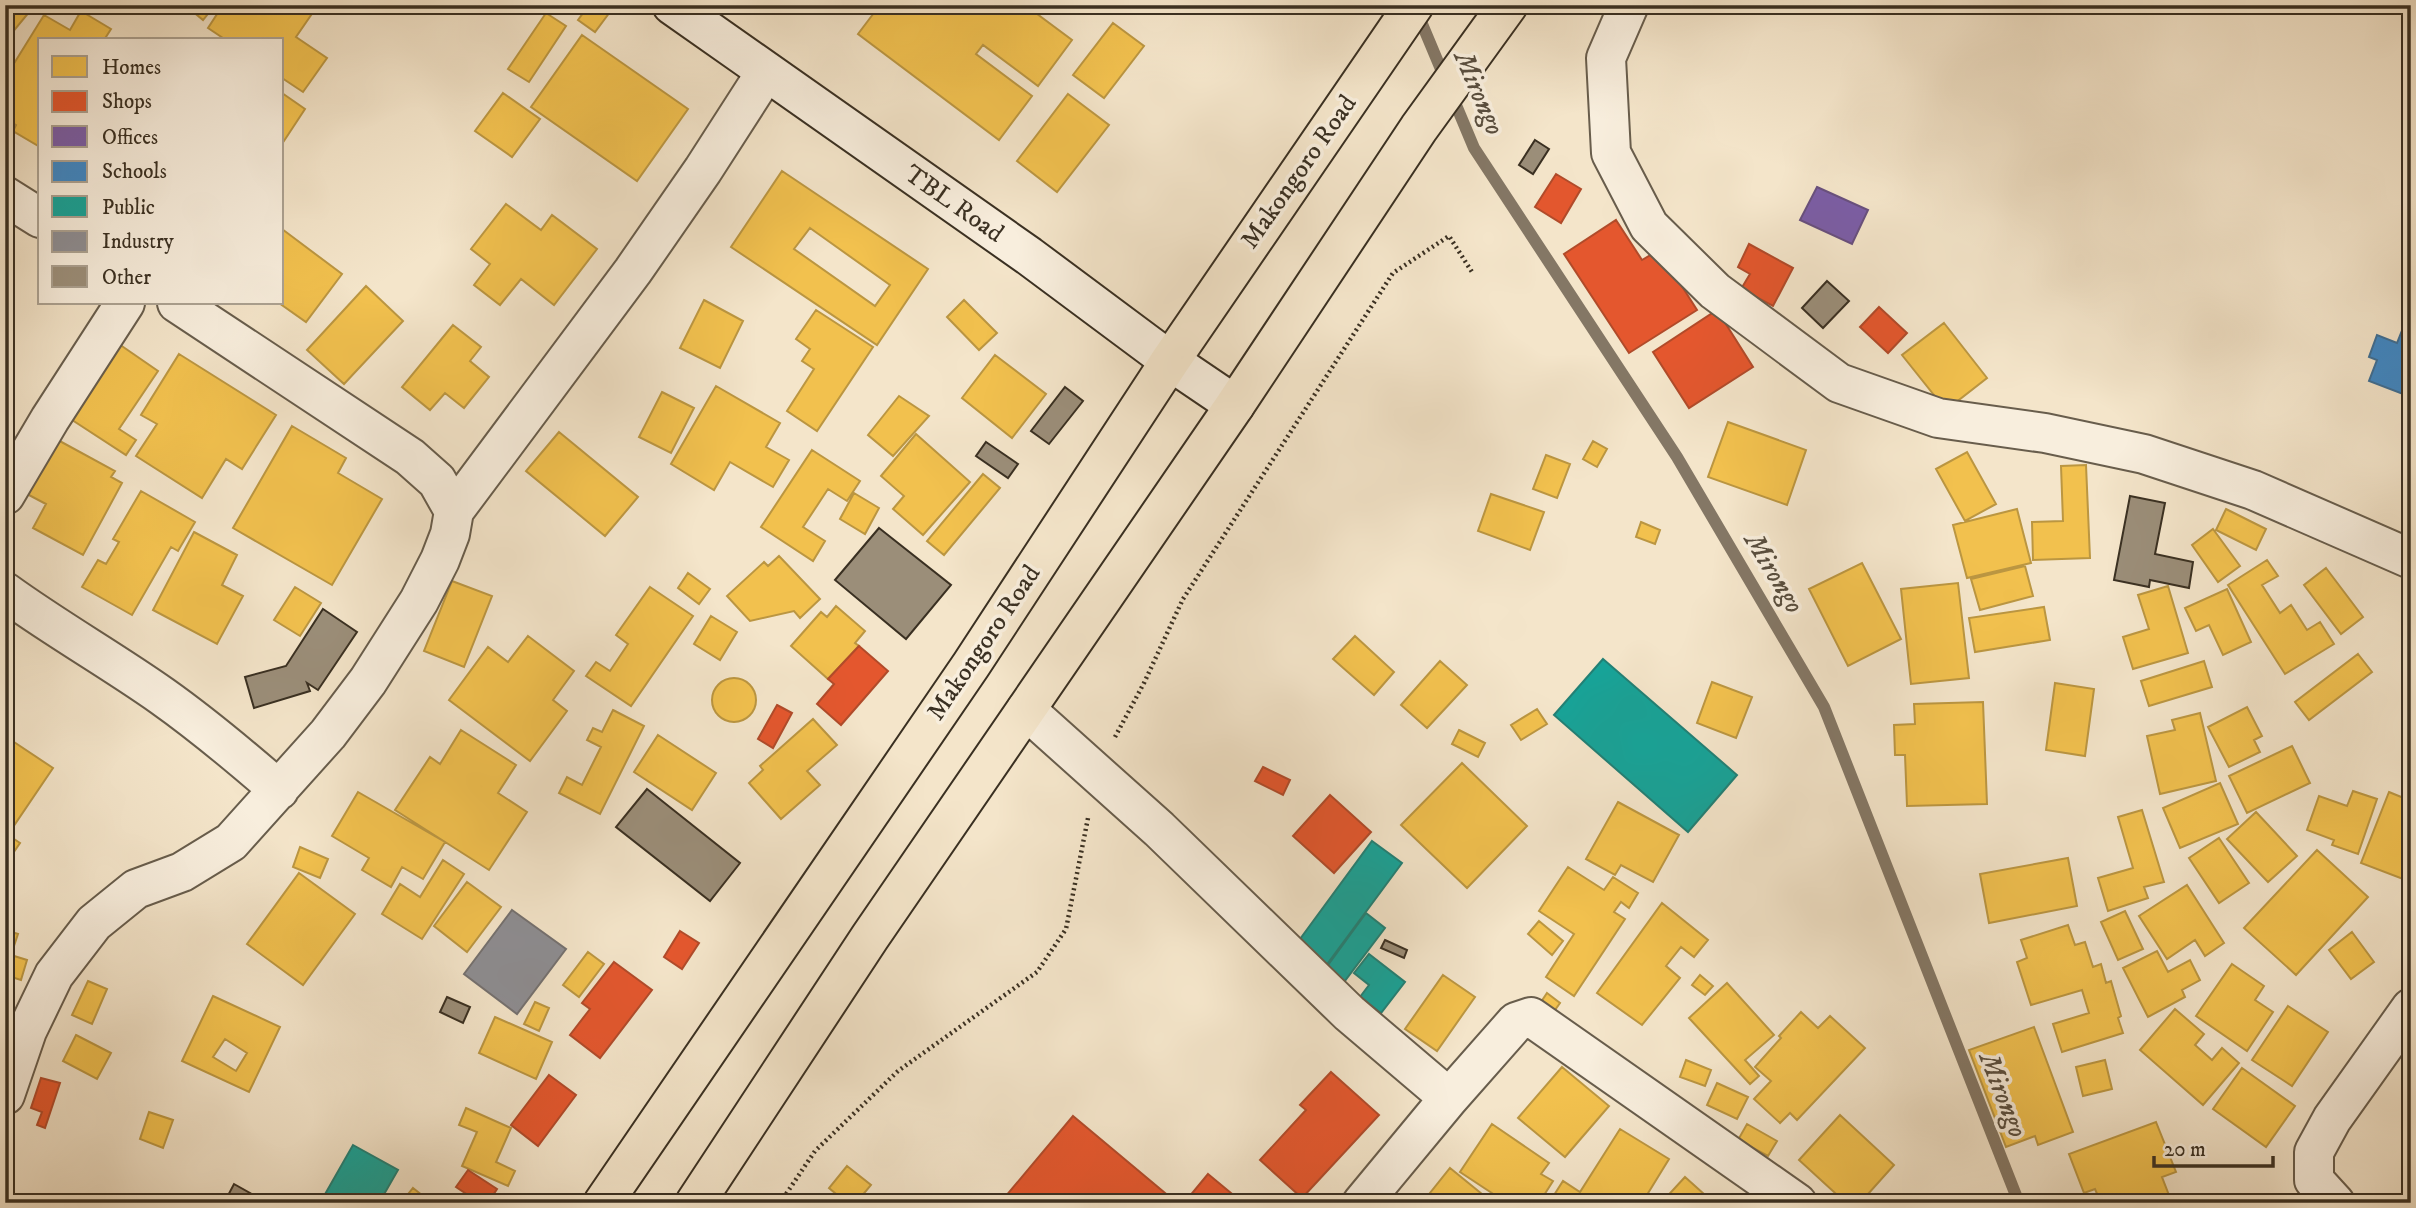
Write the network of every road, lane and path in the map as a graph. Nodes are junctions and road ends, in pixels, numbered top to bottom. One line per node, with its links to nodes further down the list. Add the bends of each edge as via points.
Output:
1 (672, 5): 5 (street, TBL Road)
2 (1414, 5): 11 (main road, Makongoro Road)
3 (1508, 5): 12 (main road, via 1419,128)
4 (1629, 5): 15 (street, via 1606,58 1611,153 1649,226 1715,290 1839,383 1938,418 2045,433 2144,454 2253,490)
5 (766, 72): 11 (street, TBL Road); 14 (street, via 633,271)
6 (5, 196): 7 (street)
7 (38, 217)
8 (1472, 272): 18 (path, via 1449,236 1393,273 1183,598)
9 (124, 304): 13 (street)
10 (179, 304): 14 (street, via 410,457 437,481)
11 (1170, 361): 12 (street, TBL Road); 23 (main road, Makongoro Road, via 971,665)
12 (1235, 405): 17 (main road)
13 (5, 495)
14 (454, 511): 19 (street, via 440,560 419,601 368,681)
15 (2411, 559)
16 (5, 592): 19 (street, via 160,695)
17 (1026, 710): 18 (street); 24 (main road)
18 (1097, 772): 22 (street, via 1349,1013); 25 (path, via 1066,929 1037,972 898,1071 815,1151)
19 (279, 790): 21 (street, via 232,842 182,872 136,889 94,923 54,975 27,1031)
20 (2411, 1009): 28 (street, via 2332,1119 2314,1153 2314,1180)
21 (5, 1095)
22 (1448, 1098): 26 (street); 27 (street, via 1516,1022 1531,1017)
23 (603, 1203)
24 (695, 1203)
25 (780, 1203)
26 (1362, 1203)
27 (1797, 1203)
28 (2335, 1203)

